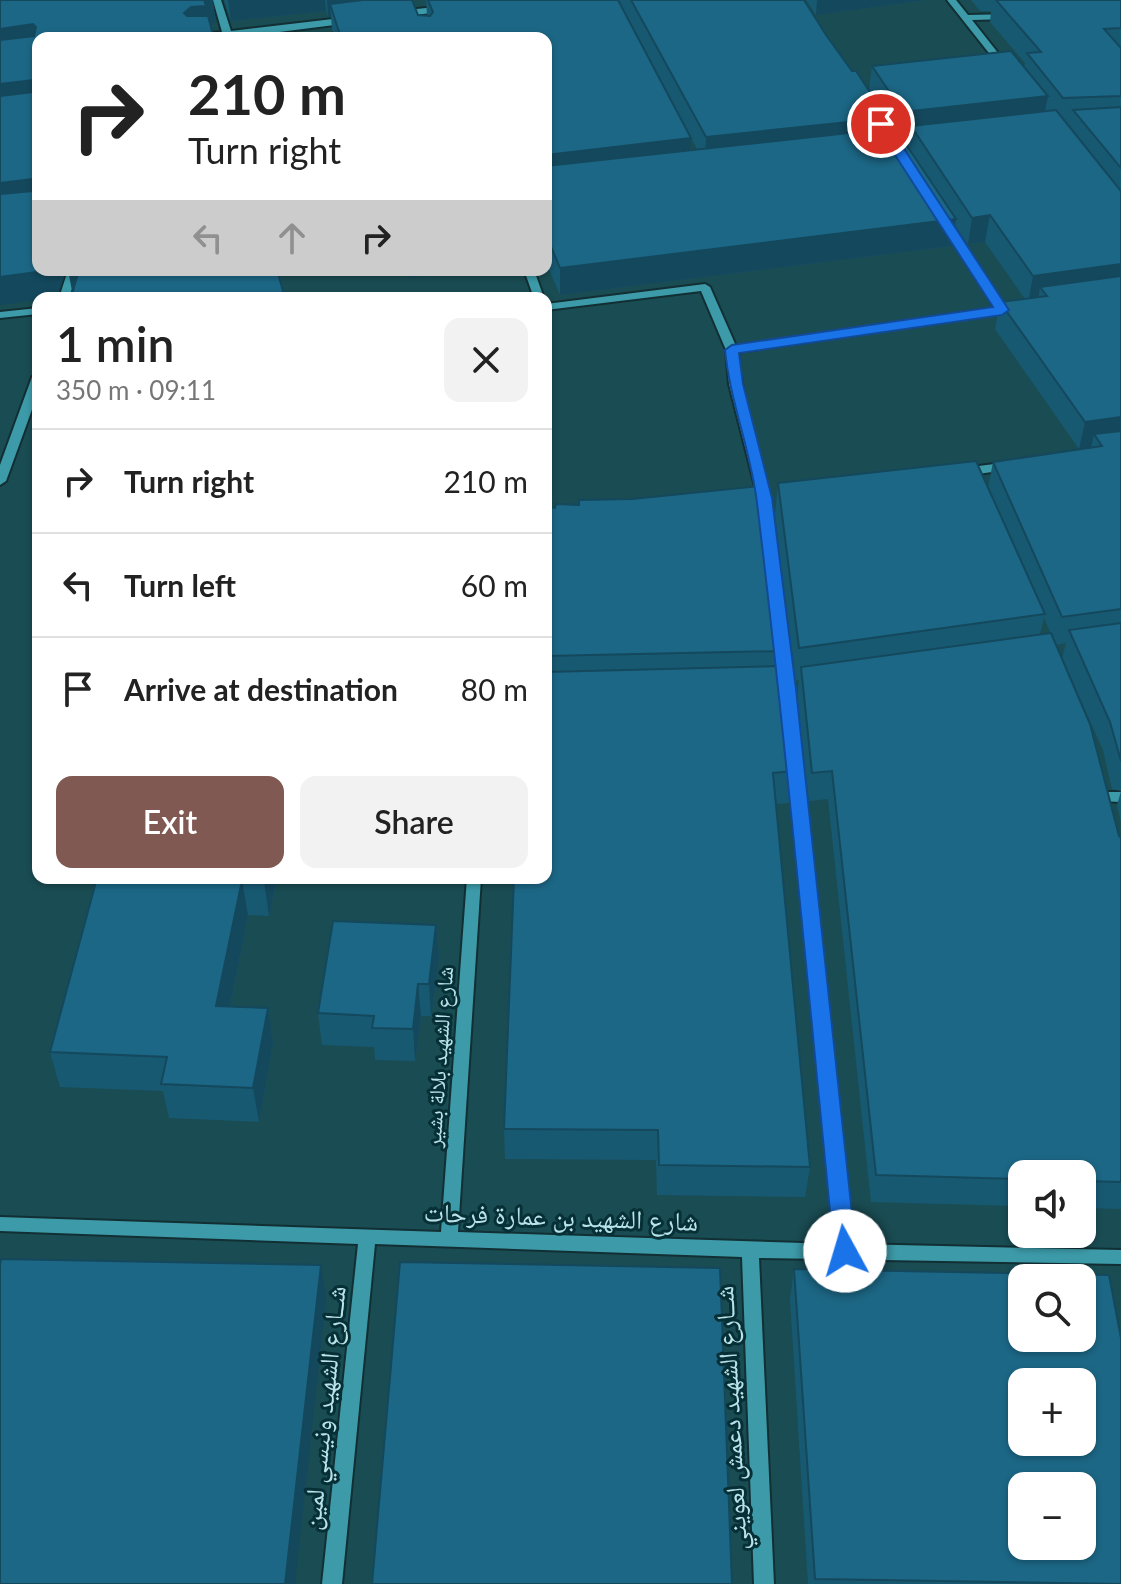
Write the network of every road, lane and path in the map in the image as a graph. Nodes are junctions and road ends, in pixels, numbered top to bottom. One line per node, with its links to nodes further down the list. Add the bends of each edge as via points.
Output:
1 (217, 0): 11 (street)
2 (412, 0): 5 (street)
3 (951, 0): 9 (street)
4 (457, 8): 5 (street)
5 (415, 12): 7 (street); 10 (street)
6 (1028, 15): 9 (street)
7 (383, 16)
8 (368, 18): 12 (street)
9 (966, 18): 13 (street)
10 (420, 25)
11 (226, 32)
12 (258, 32)
13 (1015, 81)
14 (938, 211): 17 (street)
15 (552, 306): 20 (street, via 705,287)
16 (1031, 307): 17 (street)
17 (1002, 310): 20 (street)
18 (32, 312): 19 (street)
19 (0, 315)
20 (732, 350): 27 (street, via 735,384)
21 (32, 393): 25 (street)
22 (1031, 463): 23 (street)
23 (970, 471): 24 (street); 26 (street)
24 (956, 473)
25 (0, 481)
26 (976, 485)
27 (771, 497): 28 (street); 30 (street)
28 (748, 500)
29 (803, 687): 30 (street)
30 (780, 689): 38 (street)
31 (1104, 796): 32 (street)
32 (1121, 797)
33 (474, 884): 36 (street, شارع الشهيد بلالة بشير)
34 (0, 1224): 35 (street, شارع الشهيد بن عمارة فرحات)
35 (367, 1238): 36 (street, شارع الشهيد بن عمارة فرحات); 40 (street, شــارع الشهيد ونيسي لمين)
36 (449, 1239): 37 (street, شارع الشهيد بن عمارة فرحات)
37 (750, 1250): 38 (street, شارع الشهيد بن عمارة فرحات); 41 (street, شــارع الشهيد دعمش لعويني)
38 (845, 1251): 39 (street, شارع الشهيد بن عمارة فرحات)
39 (1121, 1257)
40 (332, 1584)
41 (764, 1584)

